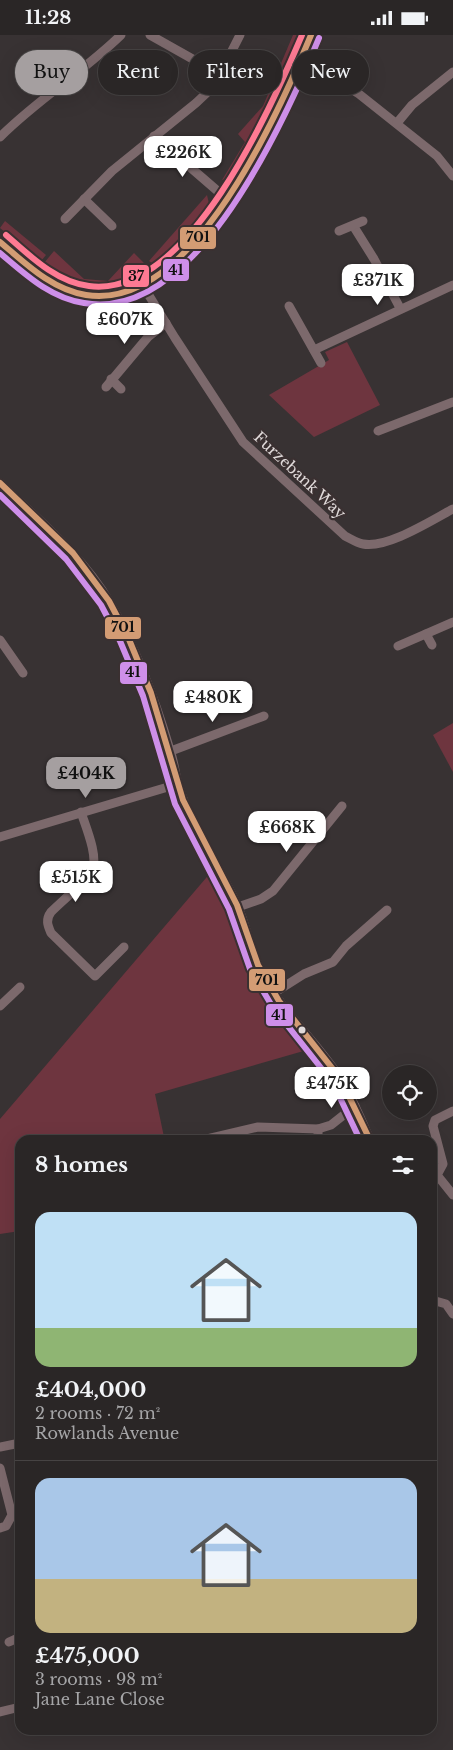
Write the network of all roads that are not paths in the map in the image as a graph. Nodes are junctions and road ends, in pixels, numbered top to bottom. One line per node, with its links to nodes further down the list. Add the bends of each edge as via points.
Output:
1 (121, 35): 14 (street, via 89,66 43,98)
2 (150, 35): 7 (street)
3 (240, 35): 5 (street)
4 (311, 35): 6 (street)
5 (233, 50)
6 (305, 50)
7 (188, 56)
8 (453, 72): 12 (street, via 412,105)
9 (292, 80): 17 (street, via 271,128)
10 (204, 95): 13 (street)
11 (361, 95): 12 (street)
12 (397, 123): 15 (street, via 437,156)
13 (154, 136): 16 (street); 17 (street)
14 (0, 137)
15 (453, 176)
16 (84, 199): 18 (street); 20 (street)
17 (228, 200): 24 (street, via 183,252)
18 (65, 219)
19 (363, 221): 21 (street)
20 (112, 227)
21 (354, 227): 22 (street); 27 (street)
22 (338, 231)
23 (0, 242): 24 (street, via 50,282 78,293 114,294)
24 (142, 284): 28 (street, Furzebank Way)
25 (453, 285): 27 (street)
26 (290, 305): 29 (street)
27 (400, 308): 29 (street)
28 (166, 323): 31 (street, via 148,337 108,383); 35 (street, Furzebank Way, via 243,442 345,536 362,544 378,543)
29 (314, 349): 30 (street)
30 (321, 363)
31 (121, 389)
32 (453, 401): 33 (street)
33 (378, 431)
34 (0, 483): 43 (street, via 70,550 108,600 138,659)
35 (453, 509)
36 (453, 622): 37 (street)
37 (426, 634): 39 (street); 40 (street)
38 (0, 640): 41 (street)
39 (432, 645)
40 (398, 647)
41 (23, 673)
42 (264, 716): 43 (street)
43 (171, 751): 44 (street)
44 (178, 785): 46 (street); 48 (street, via 196,831)
45 (342, 806): 48 (street, via 273,891)
46 (81, 812): 47 (street); 50 (street, via 94,860 92,869 51,913 48,925 51,933 94,977)
47 (0, 837)
48 (238, 907): 52 (street, via 251,950)
49 (387, 910): 52 (street, via 346,946 334,962 304,973)
50 (124, 947)
51 (20, 987): 53 (street)
52 (274, 993): 54 (street, via 335,1071)
53 (0, 1006)
54 (355, 1106): 56 (street, via 331,1125); 59 (street)
55 (453, 1111): 60 (street, via 435,1120)
56 (318, 1129): 57 (street, via 258,1127); 58 (street)
57 (223, 1135)
58 (318, 1135)
59 (368, 1135)
60 (435, 1135)
61 (437, 1141): 62 (street, via 443,1164)
62 (437, 1174)
63 (437, 1179): 64 (street)
64 (453, 1195)
65 (437, 1301): 66 (street, via 446,1304)
66 (453, 1315)
67 (15, 1444): 68 (street)
68 (0, 1447)
69 (0, 1468): 70 (street, via 12,1515 6,1526)
70 (0, 1528)
71 (15, 1640): 72 (street)
72 (10, 1642)
73 (15, 1708): 74 (street)
74 (0, 1712)

